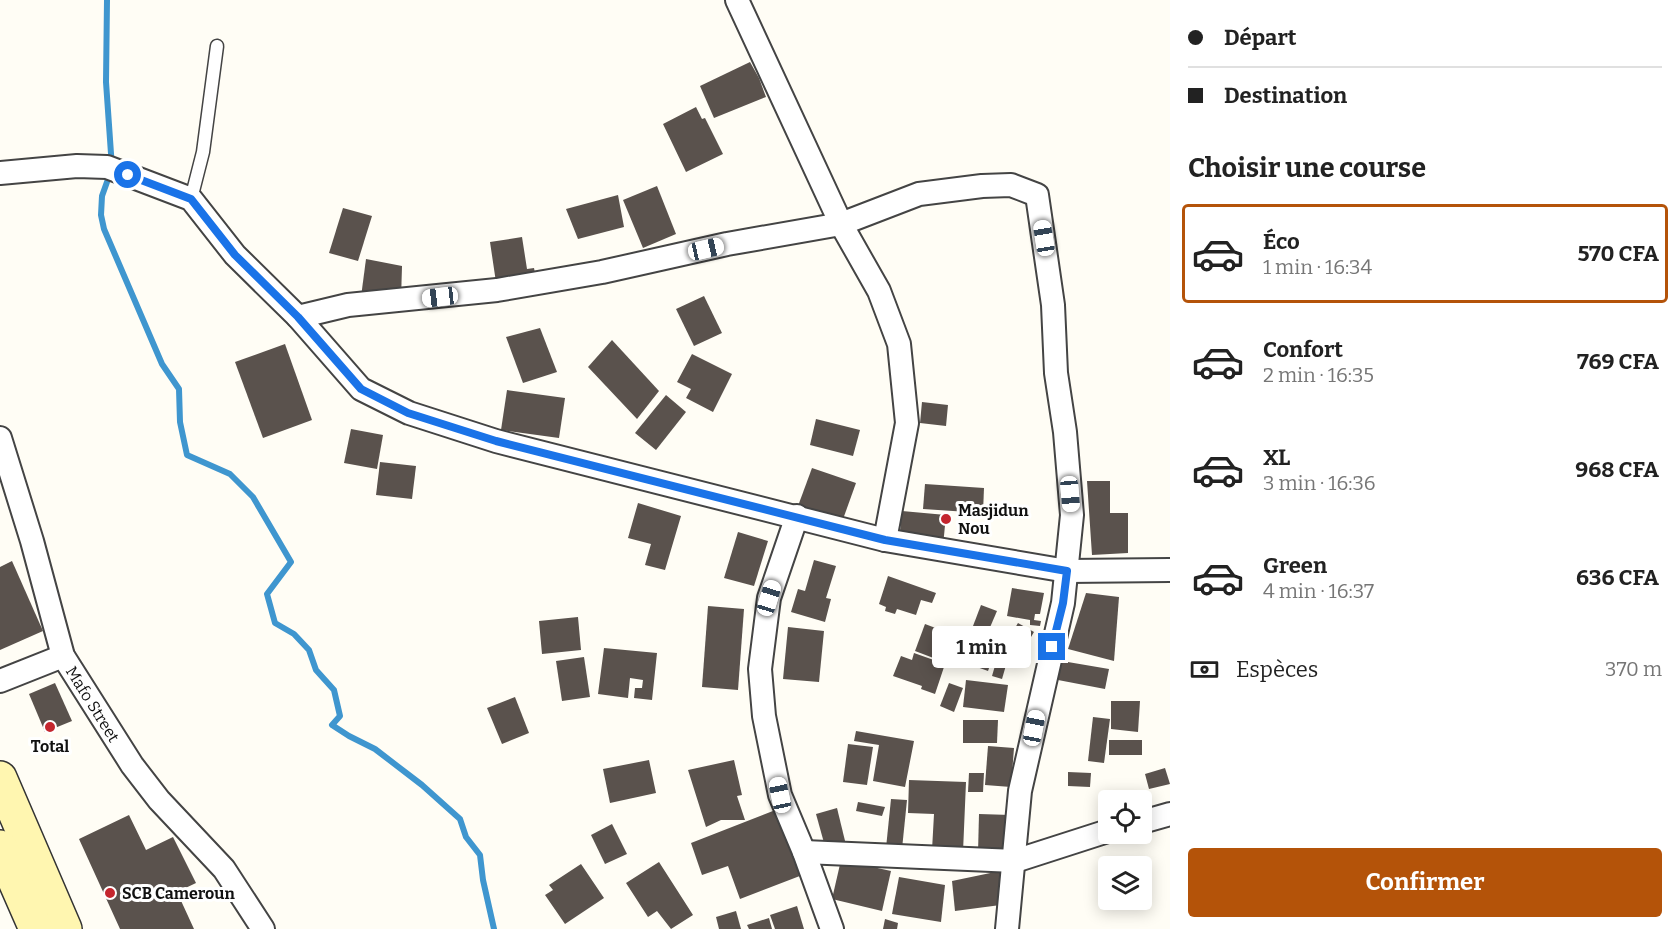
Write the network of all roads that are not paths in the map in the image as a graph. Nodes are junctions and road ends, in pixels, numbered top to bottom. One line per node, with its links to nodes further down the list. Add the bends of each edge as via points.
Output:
1 (737, 0): 5 (street)
2 (217, 46): 4 (lane, via 203,152)
3 (0, 173): 4 (street, via 106,167)
4 (191, 199): 6 (street, via 235,255)
5 (841, 224): 6 (street, via 497,290 348,305); 9 (street, via 879,291 899,344 907,423); 11 (street, via 919,194 1011,185 1037,195 1053,305 1056,373 1072,515)
6 (298, 317): 8 (street, via 361,389 408,413 496,441)
7 (0, 438): 12 (street, Mafo Street)
8 (797, 516): 9 (street); 19 (street, via 769,598 760,669 764,716 780,795)
9 (885, 540): 11 (street)
10 (1170, 570): 11 (street)
11 (1067, 571): 20 (street, via 1020,791)
12 (63, 656): 13 (street); 23 (street, Mafo Street, via 132,765 224,869)
13 (0, 681)
14 (0, 778): 22 (main road)
15 (1170, 814): 16 (street)
16 (1152, 819)
17 (1098, 834): 20 (street)
18 (0, 847): 21 (main road)
19 (804, 852): 20 (street); 24 (street)
20 (1015, 861): 25 (street)
21 (36, 929)
22 (65, 929)
23 (263, 929)
24 (832, 929)
25 (1007, 929)

